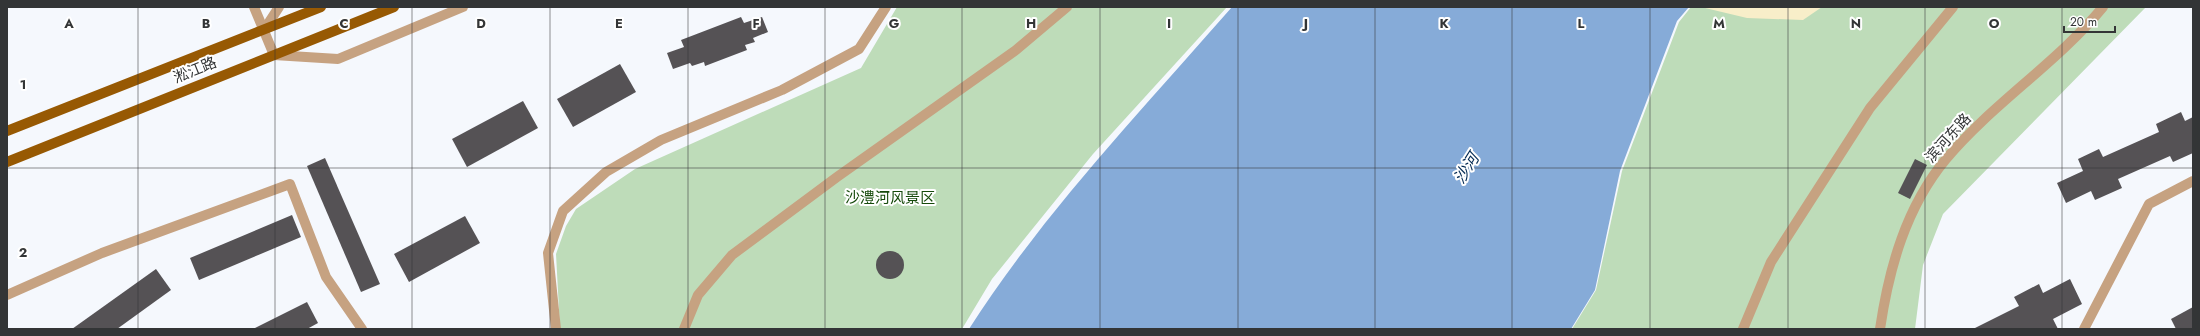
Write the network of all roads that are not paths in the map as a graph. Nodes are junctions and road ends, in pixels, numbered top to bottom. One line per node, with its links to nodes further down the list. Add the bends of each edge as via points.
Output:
1 (254, 7): 10 (street)
2 (279, 7): 10 (street)
3 (321, 7): 10 (main road, 淞江路)
4 (394, 7): 11 (main road, 淞江路)
5 (463, 7): 11 (street, via 338,59)
6 (886, 7): 17 (street, via 859,49 782,90 661,140 606,172 563,211 548,253)
7 (1067, 7): 18 (street, via 1016,50 732,255 698,295)
8 (1953, 7): 19 (street, via 1870,108 1771,262)
9 (2102, 7): 20 (street, 滨河东路, via 2086,28 1993,112 1946,159 1917,201 1898,246)
10 (264, 30): 11 (street); 12 (main road, 淞江路)
11 (274, 55): 13 (main road, 淞江路)
12 (7, 131)
13 (7, 162)
14 (2193, 181): 21 (street, via 2149,204)
15 (7, 295): 16 (street, via 102,253 290,184 326,277)
16 (362, 329)
17 (556, 329)
18 (684, 329)
19 (1743, 329)
20 (1880, 329)
21 (2084, 329)

